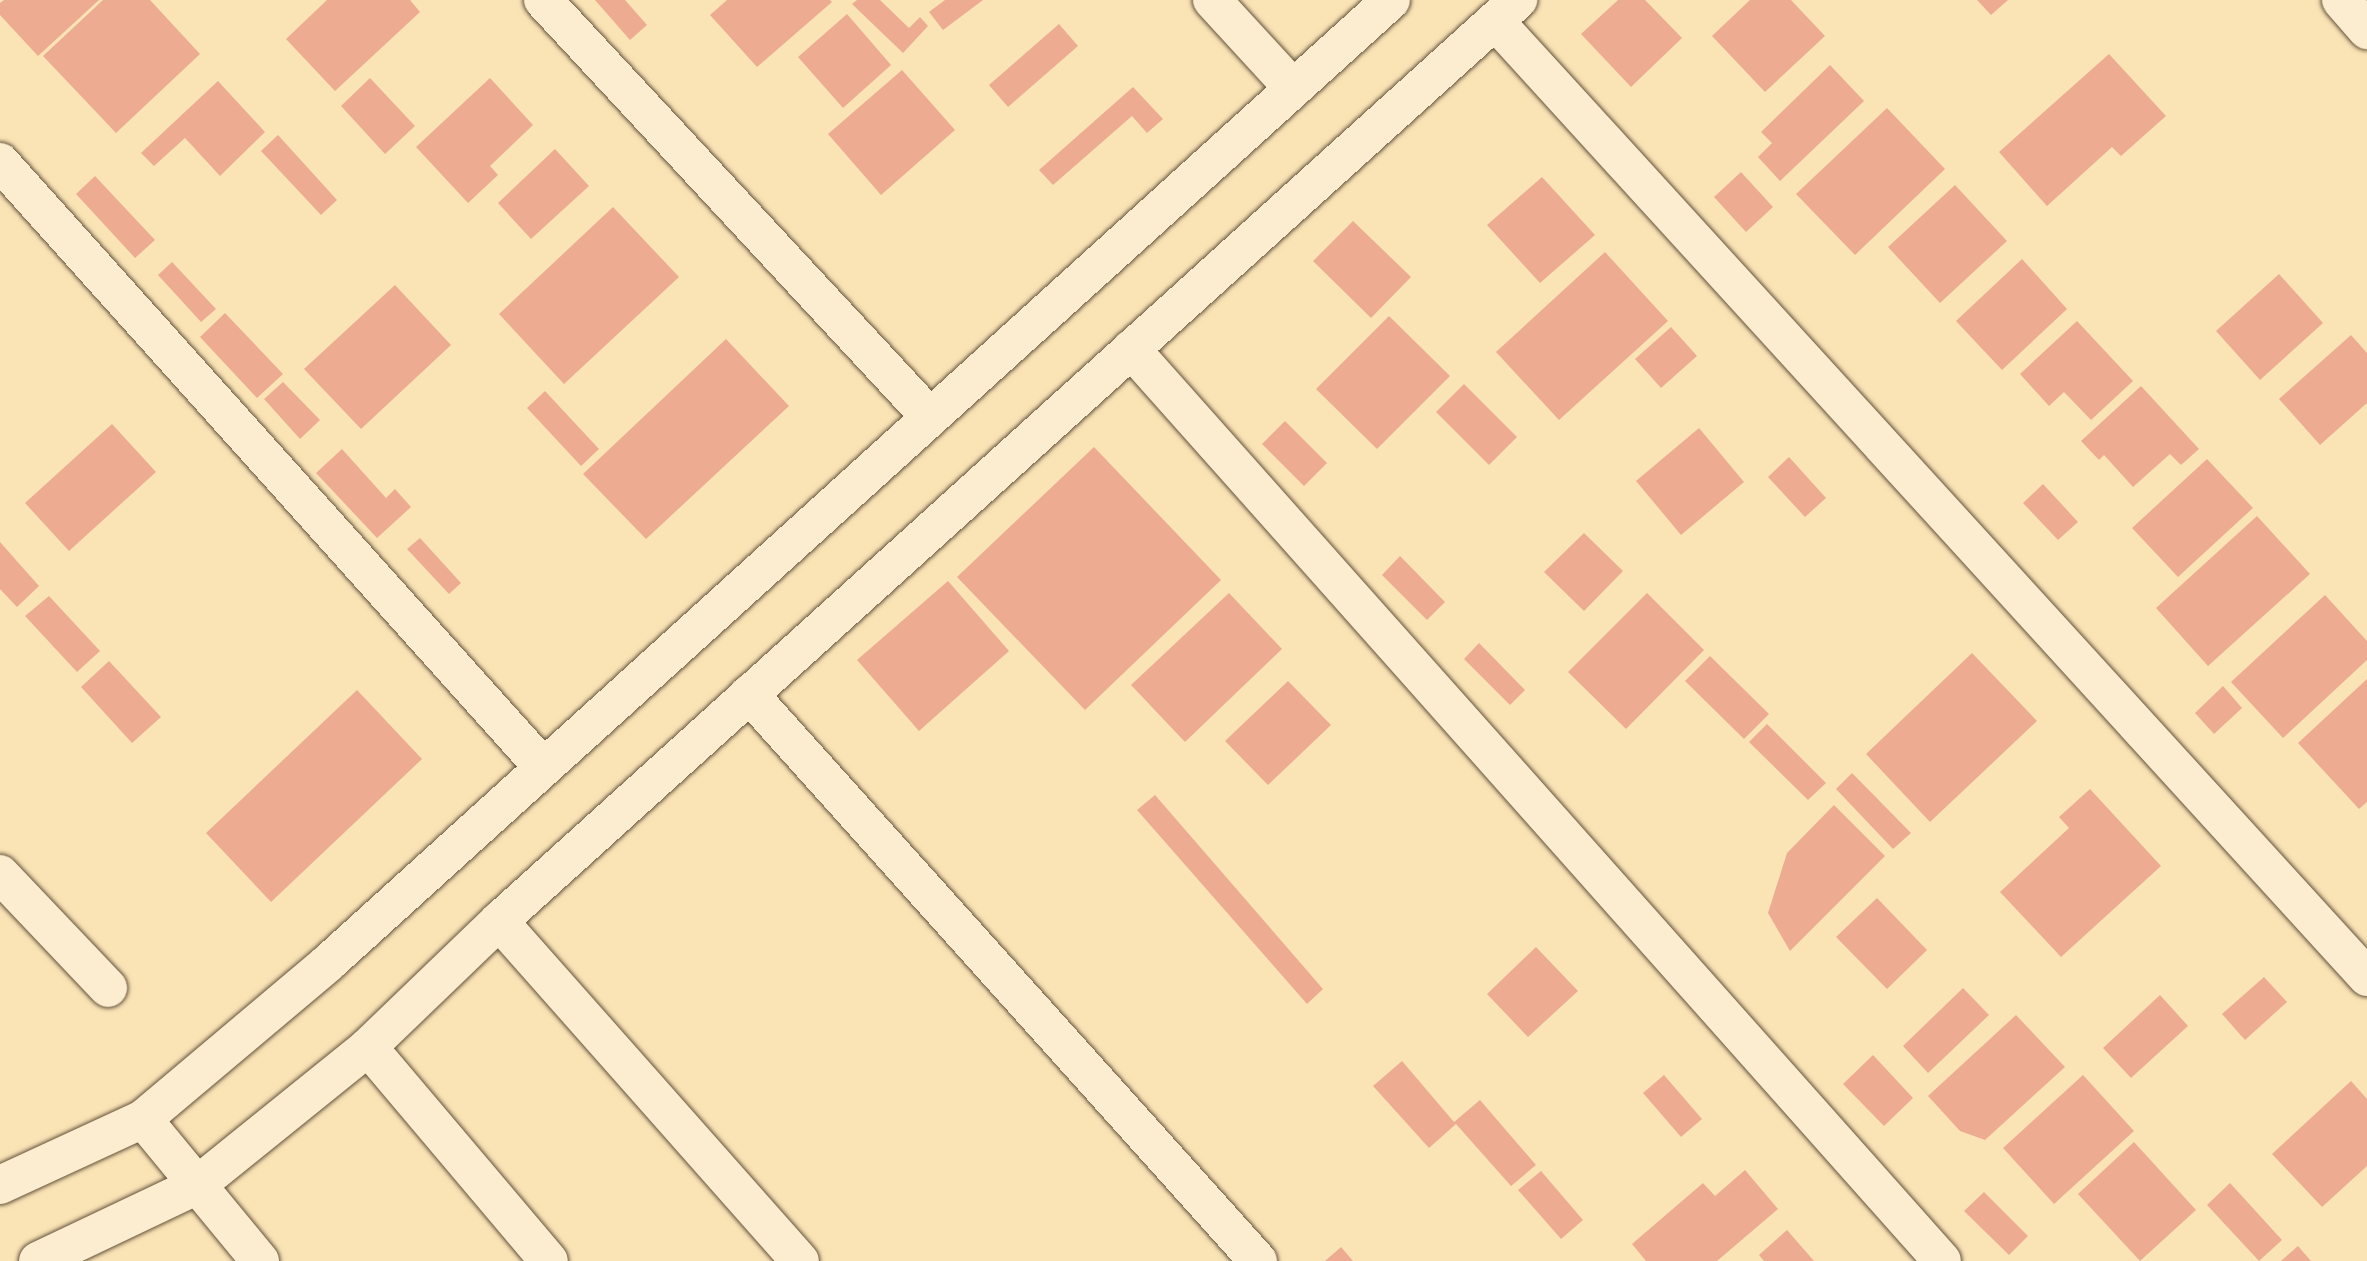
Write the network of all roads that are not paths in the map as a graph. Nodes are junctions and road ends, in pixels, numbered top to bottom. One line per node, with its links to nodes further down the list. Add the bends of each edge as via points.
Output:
1 (543, 0): 10 (street)
2 (1212, 0): 7 (street)
3 (1391, 0): 7 (street)
4 (2341, 0): 6 (street)
5 (1507, 11): 9 (street); 15 (street)
6 (2367, 30)
7 (1293, 88): 10 (street)
8 (0, 162): 12 (street)
9 (1131, 349): 11 (street); 26 (street)
10 (930, 417): 12 (street)
11 (749, 694): 14 (street); 25 (street)
12 (542, 766): 18 (street, via 328,963)
13 (0, 874): 16 (street)
14 (499, 921): 17 (street); 24 (street)
15 (2367, 977)
16 (108, 988)
17 (368, 1046): 20 (street); 23 (street)
18 (143, 1119): 19 (street); 20 (street)
19 (0, 1185)
20 (196, 1186): 21 (street); 22 (street)
21 (37, 1261)
22 (260, 1261)
23 (549, 1261)
24 (800, 1261)
25 (1258, 1261)
26 (1942, 1261)

